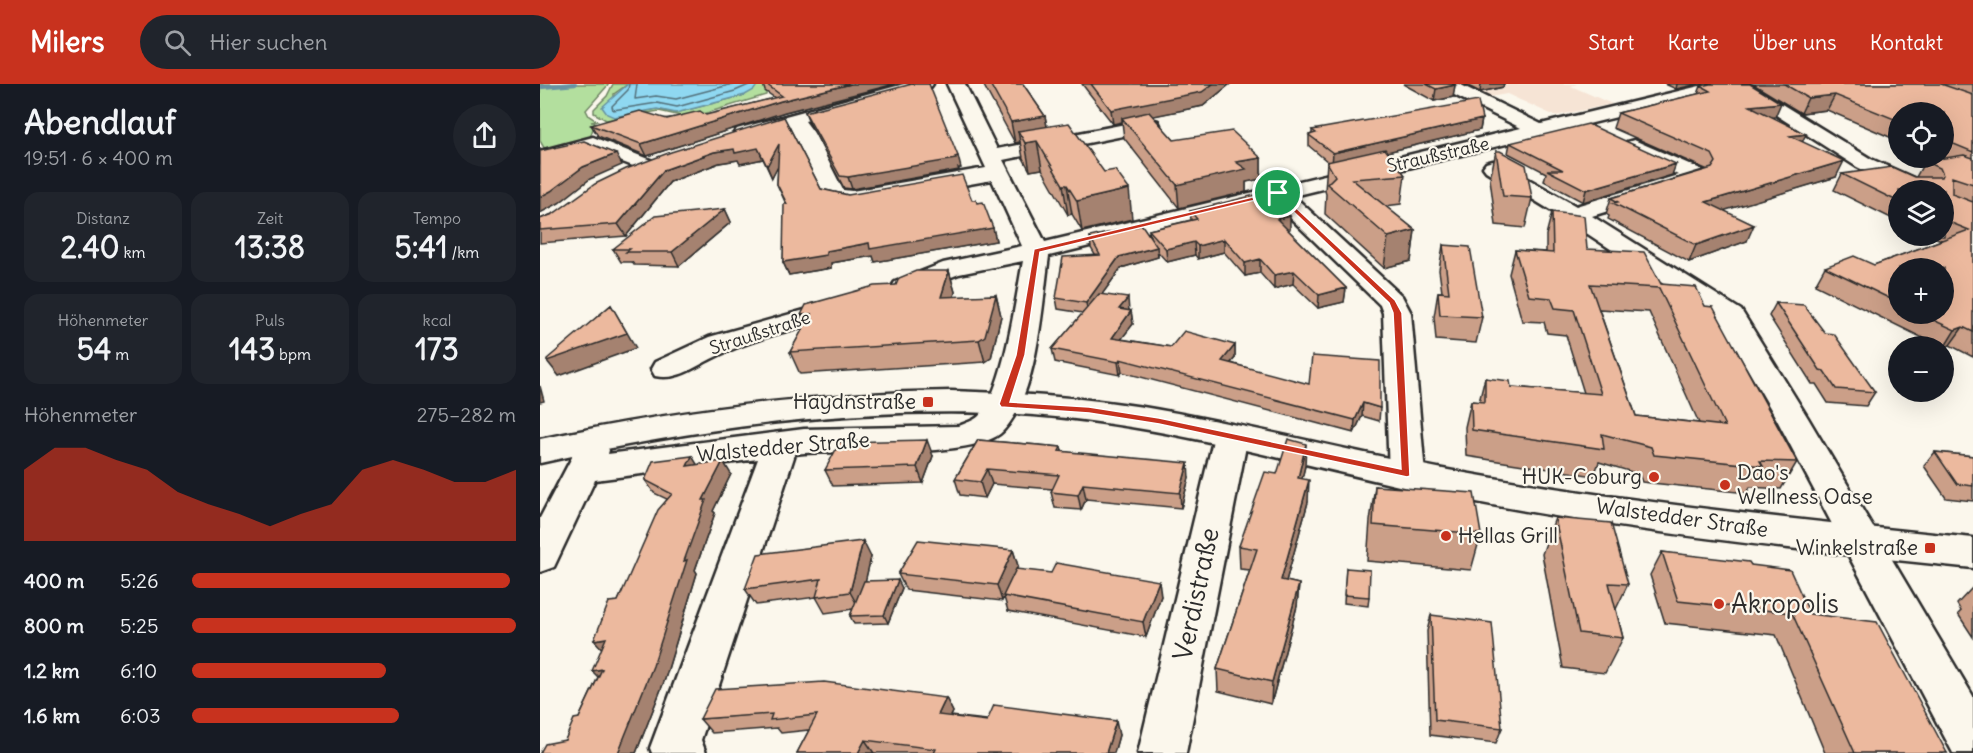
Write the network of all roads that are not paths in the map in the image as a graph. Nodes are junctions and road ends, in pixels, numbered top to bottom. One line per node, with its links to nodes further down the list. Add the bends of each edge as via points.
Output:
1 (924, 84): 6 (street)
2 (956, 84): 14 (street)
3 (1446, 84): 9 (street)
4 (1729, 84): 7 (street, Straußstraße)
5 (1737, 84): 17 (street, via 1864,163)
6 (793, 118): 10 (street); 14 (street, via 834,194 840,198)
7 (1580, 122): 9 (street, Straußstraße); 19 (street, via 1697,176)
8 (1152, 125): 14 (street)
9 (1539, 130): 11 (street, Straußstraße)
10 (723, 140)
11 (1462, 149): 18 (street, Straußstraße); 19 (street)
12 (540, 157): 15 (street, via 593,142)
13 (669, 158): 15 (street)
14 (995, 164): 20 (street)
15 (646, 165): 16 (street)
16 (618, 178)
17 (1900, 180)
18 (1278, 193): 20 (street, Straußstraße); 27 (street, via 1395,307)
19 (1573, 214): 28 (street, via 1731,316)
20 (1036, 251): 21 (street, Straußstraße, via 952,268 875,298 719,343); 22 (street, via 1020,355)
21 (666, 369)
22 (1004, 404): 23 (street, Walstedder Straße, via 1089,410); 24 (street, Walstedder Straße, via 990,425 963,437); 26 (street, Walstedder Straße, via 828,406 723,417)
23 (1231, 436): 27 (street, Walstedder Straße); 33 (street, Verdistraße)
24 (781, 444): 26 (street, Walstedder Straße); 32 (street, via 674,748)
25 (540, 451): 26 (street, Walstedder Straße)
26 (590, 454): 30 (street)
27 (1407, 474): 28 (street, Walstedder Straße, via 1706,523)
28 (1860, 541): 29 (street, Walstedder Straße); 31 (street)
29 (1973, 553)
30 (540, 556)
31 (1973, 742)
32 (682, 753)
33 (1162, 753)

